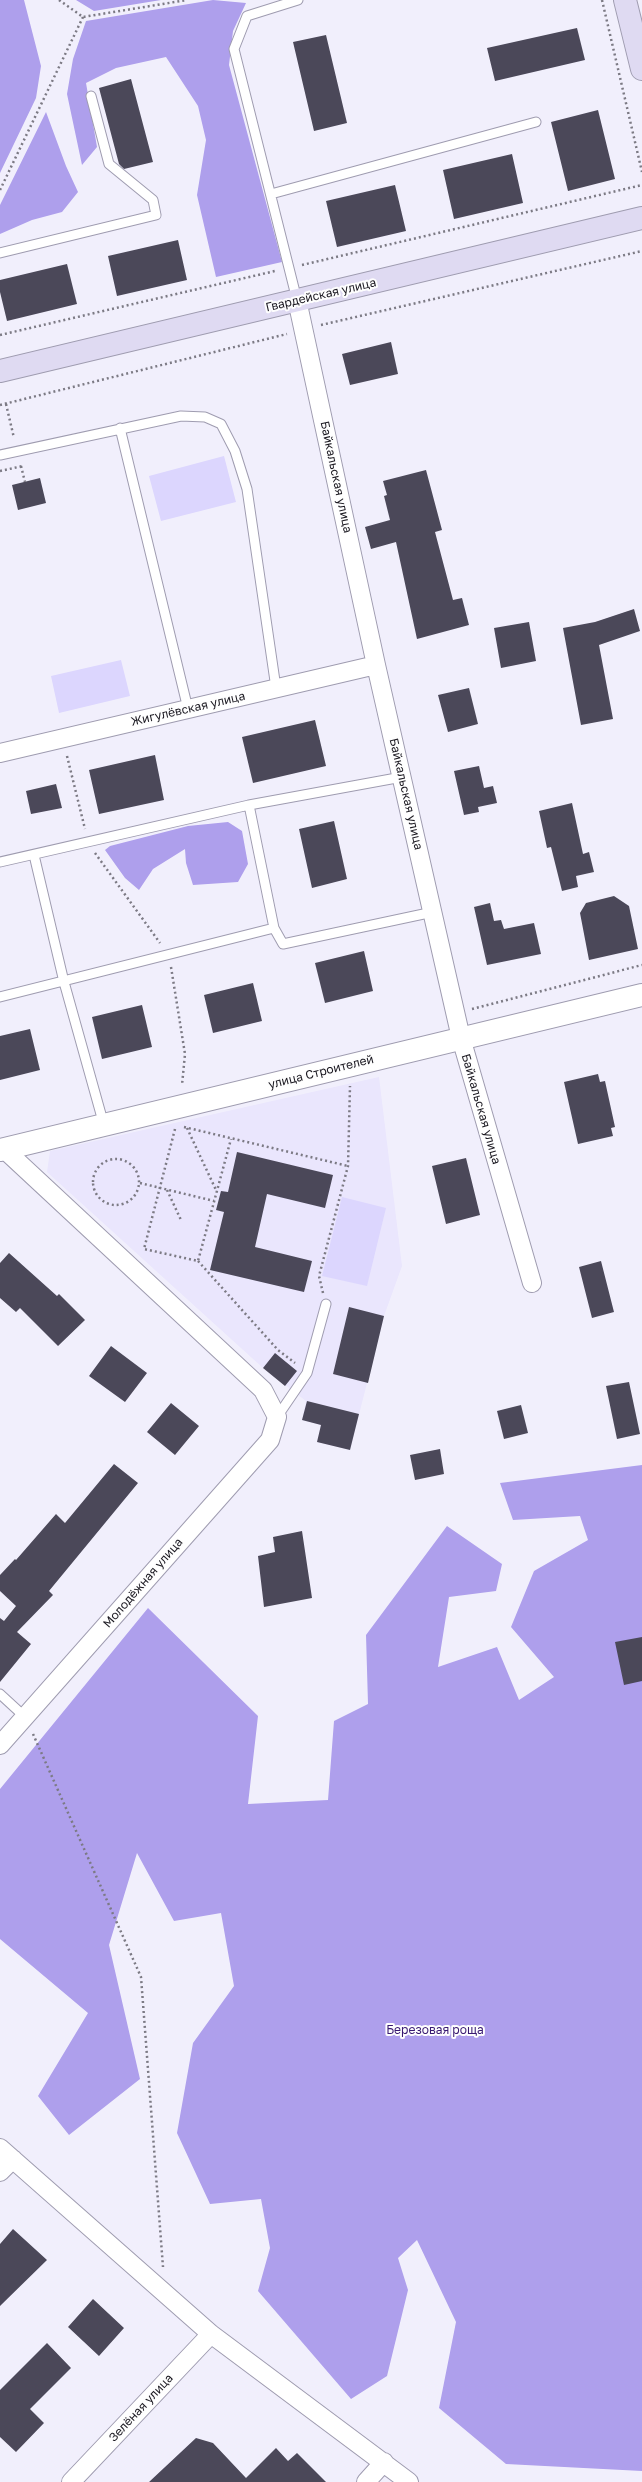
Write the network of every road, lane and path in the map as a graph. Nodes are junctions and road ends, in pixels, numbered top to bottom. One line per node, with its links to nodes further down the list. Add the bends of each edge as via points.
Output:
1 (59, 0): 6 (path)
2 (187, 0): 6 (path)
3 (298, 0): 13 (lane, via 247,16 234,50)
4 (602, 0): 10 (path)
5 (625, 0): 7 (main road)
6 (83, 17): 12 (path)
7 (642, 69)
8 (91, 96): 15 (lane, via 109,164 153,200 156,215)
9 (536, 122): 13 (lane)
10 (642, 172)
11 (642, 185): 16 (path)
12 (0, 190)
13 (271, 194): 16 (lane)
14 (642, 218): 17 (main road, Гвардейская улица)
15 (0, 253)
16 (290, 267): 17 (lane); 18 (path)
17 (297, 300): 19 (main road, Гвардейская улица); 24 (street, Байкальская улица)
18 (0, 335)
19 (0, 372)
20 (6, 404): 21 (path)
21 (10, 421)
22 (120, 428): 23 (lane); 25 (lane, via 181,416 205,417 221,424 235,451 247,489); 26 (lane)
23 (0, 455)
24 (376, 665): 25 (street, Жигулёвская улица); 29 (street, Байкальская улица)
25 (276, 688): 26 (street, Жигулёвская улица)
26 (188, 709): 27 (street, Жигулёвская улица)
27 (62, 738): 28 (street, Жигулёвская улица); 31 (path)
28 (0, 753)
29 (402, 777): 30 (lane); 34 (street, Байкальская улица)
30 (249, 805): 31 (lane); 35 (lane)
31 (88, 843): 32 (lane); 36 (path)
32 (34, 855): 33 (lane); 38 (lane)
33 (0, 862)
34 (432, 912): 35 (lane, via 282,944); 41 (street, Байкальская улица)
35 (274, 928): 36 (lane)
36 (169, 955): 38 (lane); 44 (path, via 185,1054)
37 (642, 965): 41 (path)
38 (64, 982): 40 (lane); 45 (lane)
39 (642, 995): 42 (street, улица Строителей)
40 (0, 998)
41 (456, 1013): 42 (street, Байкальская улица)
42 (461, 1038): 43 (street, улица Строителей); 57 (street, Байкальская улица)
43 (349, 1065): 44 (street, улица Строителей); 49 (path)
44 (180, 1106): 45 (street, улица Строителей)
45 (104, 1125): 48 (street, улица Строителей)
46 (187, 1128): 47 (path); 51 (path, via 176,1125); 53 (path)
47 (231, 1138): 49 (path); 53 (path)
48 (2, 1150): 60 (street, via 263,1390)
49 (348, 1166): 58 (path, via 319,1276)
50 (140, 1183): 50 (path, via 134,1198 120,1206 105,1203 94,1191 93,1184 97,1169 109,1160 116,1159 130,1163 136,1169); 51 (path)
51 (160, 1188): 52 (path); 56 (path, via 144,1249)
52 (167, 1189): 54 (path); 55 (path)
53 (217, 1191): 54 (path)
54 (214, 1201): 56 (path)
55 (181, 1220)
56 (198, 1261): 59 (path, via 278,1350)
57 (532, 1283)
58 (326, 1304): 59 (lane)
59 (307, 1372): 60 (lane)
60 (277, 1417): 62 (street, Молодёжная улица, via 270,1440)
61 (0, 1694): 62 (lane)
62 (25, 1717): 63 (street, Молодёжная улица); 66 (path, via 141,1976)
63 (0, 1745)
64 (6, 2154): 65 (street); 66 (street)
65 (0, 2172)
66 (165, 2294): 67 (street)
67 (211, 2334): 68 (street); 69 (street, Зелёная улица)
68 (384, 2462): 70 (street); 71 (street)
69 (71, 2482)
70 (366, 2482)
71 (409, 2482)

